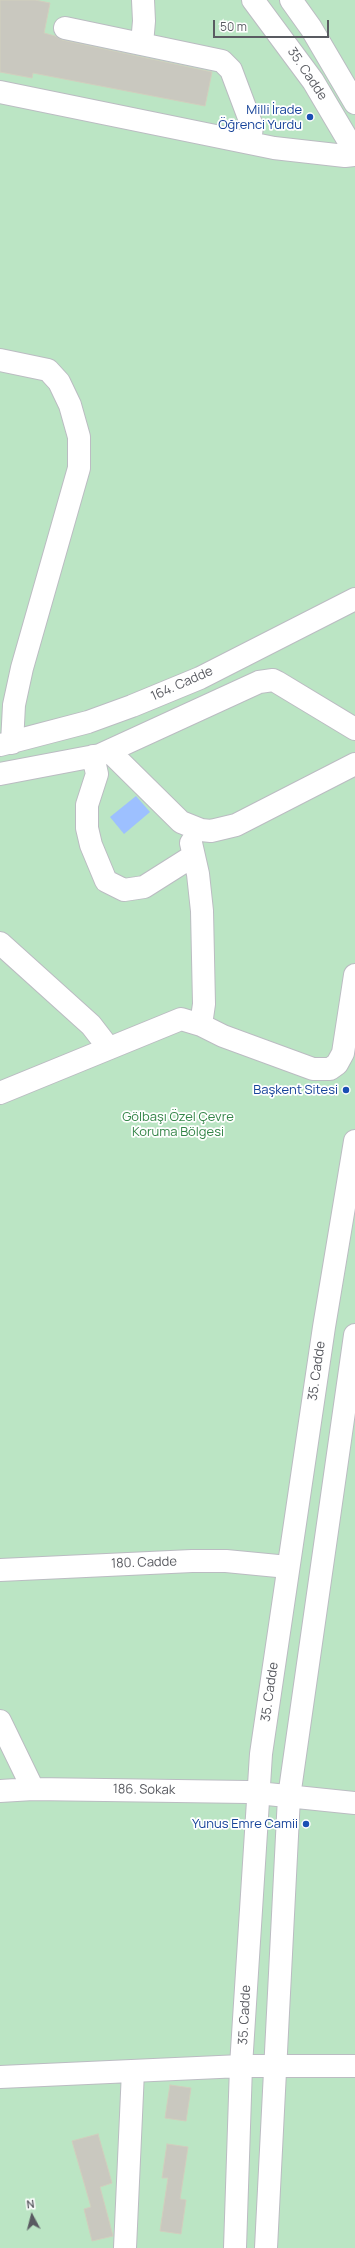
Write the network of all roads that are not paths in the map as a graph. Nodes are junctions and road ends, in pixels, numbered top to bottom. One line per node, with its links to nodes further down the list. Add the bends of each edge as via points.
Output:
1 (143, 0): 5 (street)
2 (253, 0): 9 (street, 35. Cadde, via 313,81)
3 (291, 0): 7 (street, 35. Cadde, via 311,28)
4 (65, 28): 5 (street)
5 (142, 44): 8 (street, via 222,62 231,70 252,126)
6 (0, 92): 8 (street)
7 (355, 103)
8 (250, 143): 9 (street, via 345,156)
9 (355, 154)
10 (0, 360): 14 (street, via 48,370 59,382 70,405 78,437 79,468 22,668)
11 (355, 599): 12 (street, 164. Cadde, via 200,678)
12 (88, 722): 14 (street, 164. Cadde); 15 (street)
13 (355, 730): 15 (street, via 273,680 248,686)
14 (6, 744)
15 (101, 754): 17 (street); 18 (street, via 182,822); 19 (street, via 87,806 87,828 106,881 124,890 144,887)
16 (355, 764): 18 (street, via 236,825 211,831)
17 (0, 774)
18 (192, 827): 19 (street, via 190,841)
19 (193, 856): 22 (street, via 198,874 202,911 204,1013)
20 (0, 942): 23 (street, via 91,1025)
21 (355, 975): 22 (street, via 343,1053 337,1064 330,1069 313,1069 223,1036)
22 (201, 1025): 23 (street, via 181,1019)
23 (108, 1047): 24 (street)
24 (0, 1093)
25 (355, 1141): 28 (street, 35. Cadde)
26 (355, 1335): 27 (street)
27 (353, 1357): 34 (street)
28 (288, 1568): 29 (street, 180. Cadde, via 226,1561 192,1561); 33 (street, 35. Cadde, via 261,1754)
29 (0, 1570)
30 (0, 1721): 31 (street)
31 (33, 1789): 32 (street, 186. Sokak); 33 (street, 186. Sokak)
32 (0, 1791)
33 (258, 1793): 34 (street, 186. Sokak); 36 (street, 35. Cadde)
34 (289, 1797): 35 (street, 186. Sokak); 37 (street)
35 (355, 1803)
36 (242, 2066): 37 (street); 39 (street); 42 (street, 35. Cadde)
37 (275, 2066): 38 (street); 43 (street)
38 (355, 2066)
39 (133, 2071): 40 (street); 41 (street)
40 (0, 2077)
41 (125, 2248)
42 (235, 2248)
43 (266, 2248)

